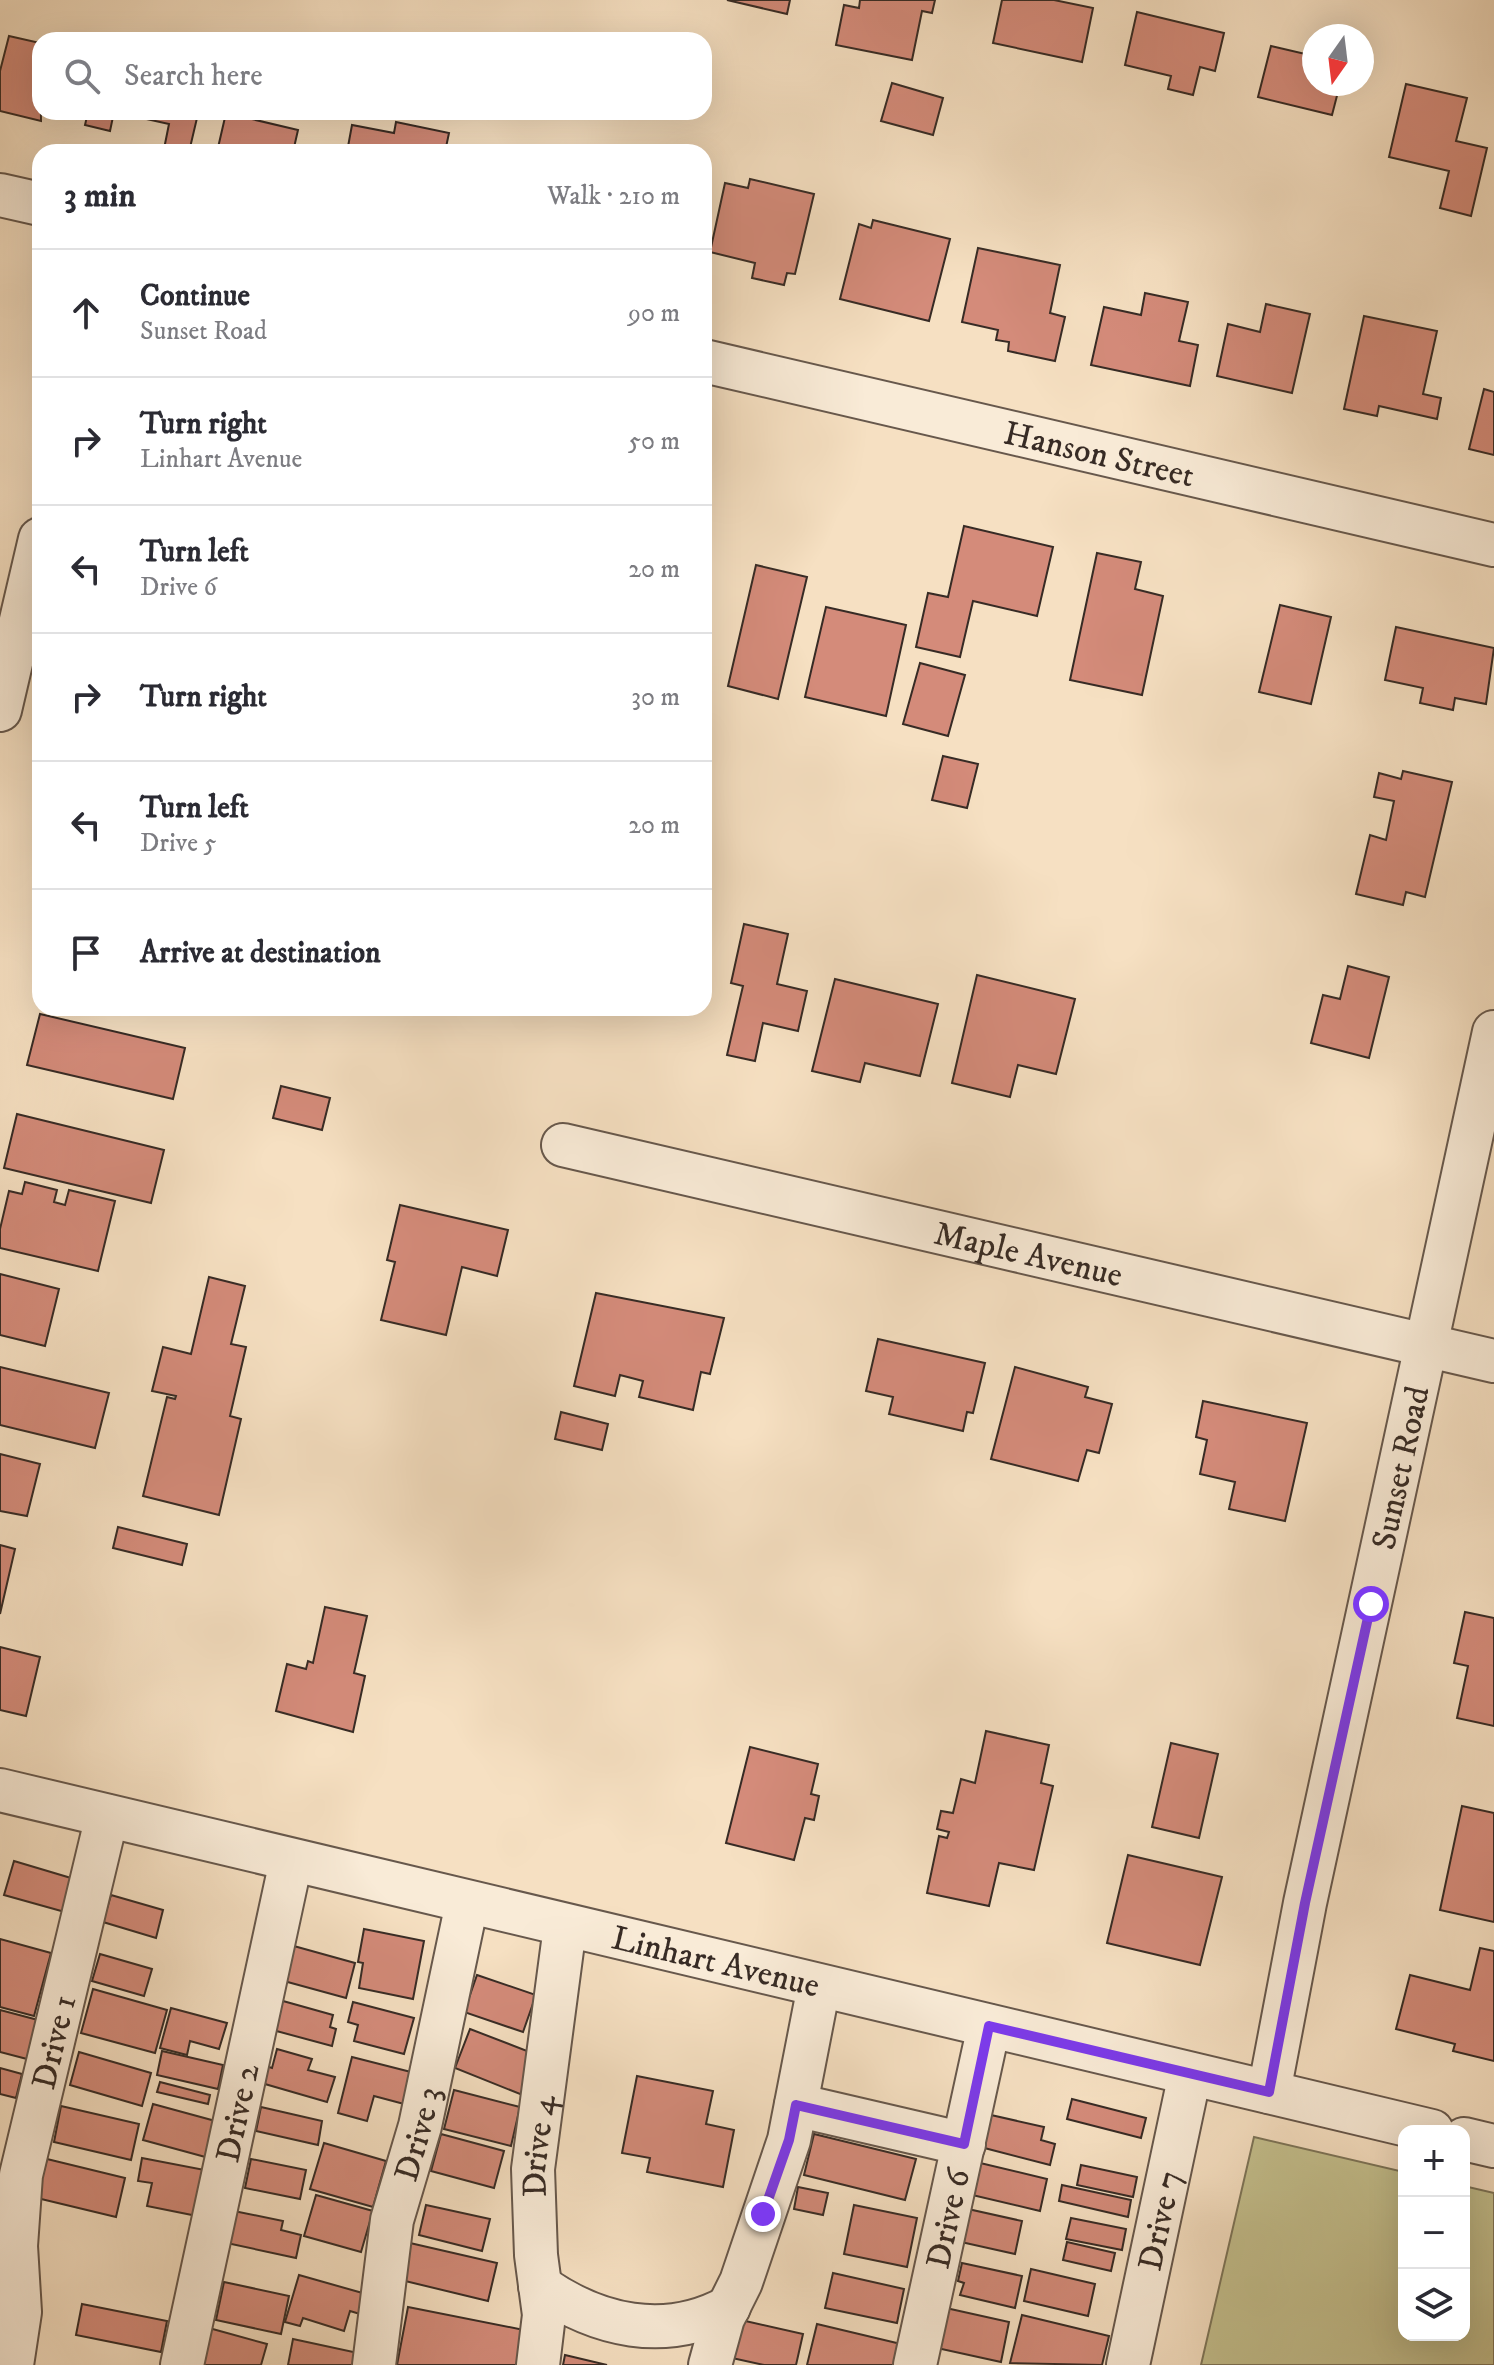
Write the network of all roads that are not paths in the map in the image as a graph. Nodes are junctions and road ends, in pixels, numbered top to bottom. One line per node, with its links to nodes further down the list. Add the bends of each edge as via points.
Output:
1 (0, 195): 2 (street)
2 (32, 202)
3 (712, 363): 4 (street, Hanson Street)
4 (1494, 545)
5 (32, 573): 6 (street)
6 (0, 710)
7 (1494, 1032): 9 (street, Sunset Road)
8 (563, 1145): 9 (street, Maple Avenue)
9 (1424, 1345): 10 (street, Maple Avenue); 19 (street, Sunset Road)
10 (1494, 1361)
11 (0, 1790): 12 (street, Linhart Avenue)
12 (107, 1816): 13 (street, Linhart Avenue); 27 (street, Drive 1, via 21,2175 16,2246 20,2312)
13 (291, 1861): 14 (street, Linhart Avenue); 28 (street, Drive 2)
14 (467, 1903): 15 (street, Linhart Avenue); 29 (street, Drive 3, via 420,2126 392,2220)
15 (565, 1927): 16 (street, Linhart Avenue); 25 (street, Drive 4, via 533,2169)
16 (819, 1986): 17 (street, Linhart Avenue); 20 (street)
17 (989, 2026): 18 (street, Linhart Avenue); 23 (street, Drive 6)
18 (1190, 2074): 19 (street, Linhart Avenue); 33 (street, Drive 7)
19 (1269, 2092): 21 (street, Linhart Avenue)
20 (796, 2105): 23 (street); 26 (street, via 789,2140)
21 (1407, 2125)
22 (1470, 2140): 24 (street)
23 (964, 2144): 32 (street, Drive 6)
24 (1494, 2146)
25 (540, 2286): 26 (street, via 572,2309 622,2323 668,2327 707,2319); 30 (street, Drive 4, via 544,2315)
26 (729, 2307): 31 (street)
27 (12, 2365)
28 (182, 2365)
29 (374, 2365)
30 (538, 2365)
31 (710, 2365)
32 (915, 2365)
33 (1128, 2365)

